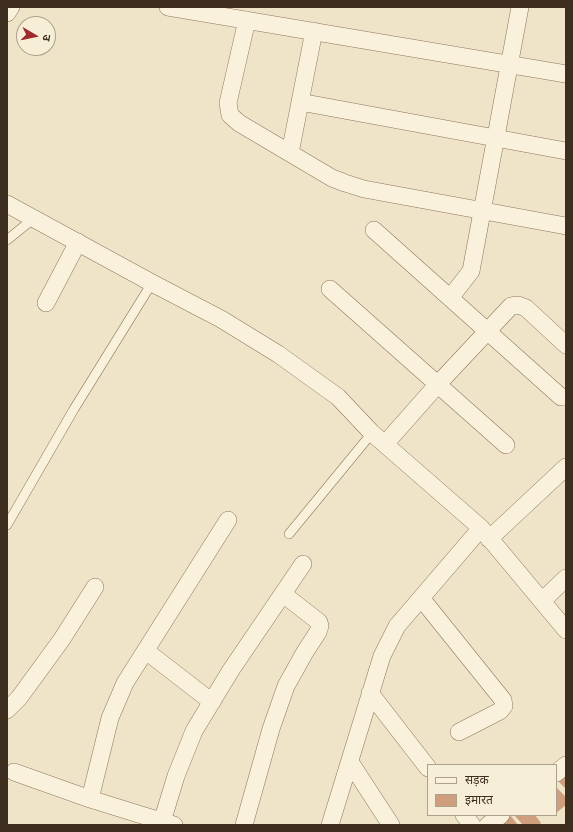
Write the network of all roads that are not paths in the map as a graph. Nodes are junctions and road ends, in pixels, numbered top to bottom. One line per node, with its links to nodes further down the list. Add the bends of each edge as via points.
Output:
1 (10, 7): 4 (street)
2 (168, 7): 5 (street)
3 (520, 7): 7 (street)
4 (7, 13)
5 (247, 20): 6 (street); 12 (street, via 228,103 230,115)
6 (314, 31): 7 (street); 9 (street)
7 (510, 64): 8 (street); 10 (street)
8 (566, 74)
9 (300, 102): 10 (street); 12 (street)
10 (496, 139): 11 (street); 14 (street)
11 (566, 151)
12 (290, 153): 14 (street, via 332,178 364,189)
13 (7, 204): 15 (street)
14 (482, 211): 16 (street); 22 (street, via 471,271)
15 (33, 219): 18 (lane); 19 (street)
16 (566, 226)
17 (374, 230): 22 (street)
18 (7, 240)
19 (78, 242): 20 (street); 23 (street)
20 (152, 283): 28 (street, via 221,319 278,354 338,397); 33 (lane, via 74,409)
21 (330, 289): 26 (street)
22 (450, 298): 24 (street)
23 (46, 302)
24 (488, 331): 25 (street, via 511,306 518,305 526,308); 26 (street); 27 (street)
25 (566, 345)
26 (438, 384): 29 (street); 30 (street)
27 (561, 396)
28 (372, 433): 29 (street); 35 (lane)
29 (385, 444): 34 (street)
30 (506, 445)
31 (566, 467): 34 (street)
32 (228, 520): 43 (street)
33 (7, 525)
34 (485, 533): 40 (street); 41 (street)
35 (290, 534)
36 (303, 564): 39 (street)
37 (566, 578): 41 (street)
38 (95, 587): 46 (street, via 62,639 19,698)
39 (283, 594): 45 (street); 57 (street, via 319,622 320,626 286,686)
40 (421, 598): 44 (street, via 397,626 382,656); 47 (street, via 503,700 504,706 500,711)
41 (542, 601): 42 (street)
42 (566, 630)
43 (146, 651): 45 (street); 53 (street, via 125,683 110,718)
44 (370, 693): 48 (street); 50 (street)
45 (212, 702): 56 (street, via 194,731 176,776)
46 (7, 710)
47 (459, 732)
48 (350, 762): 58 (street); 59 (street)
49 (566, 765): 52 (street)
50 (427, 767)
51 (14, 772): 53 (street)
52 (557, 772)
53 (90, 799): 56 (street)
54 (465, 816): 60 (street)
55 (500, 816): 61 (street)
56 (166, 824)
57 (244, 825)
58 (330, 825)
59 (391, 825)
60 (472, 825)
61 (488, 825)

